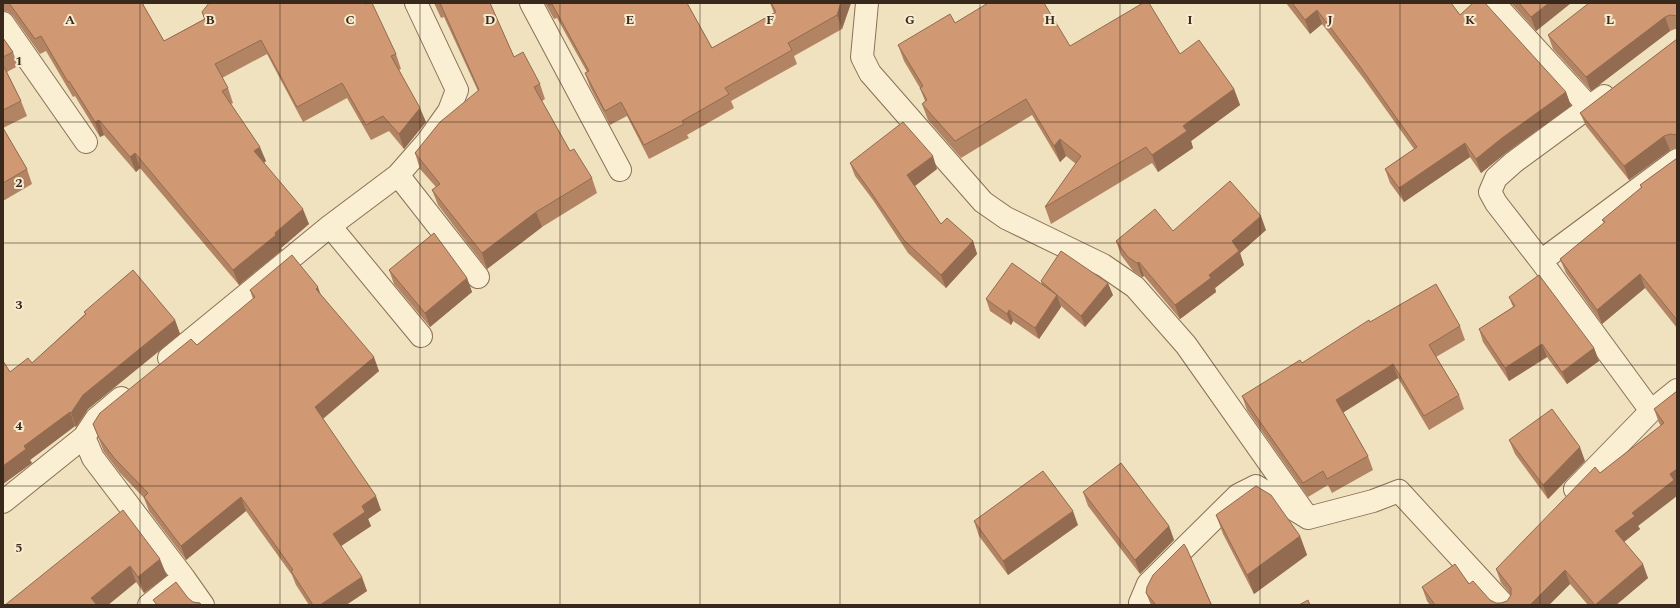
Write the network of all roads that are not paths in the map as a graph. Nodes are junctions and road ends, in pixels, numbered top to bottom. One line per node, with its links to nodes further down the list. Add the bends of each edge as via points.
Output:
1 (416, 3): 13 (street, via 457,90 449,111 427,142)
2 (531, 3): 12 (street)
3 (867, 3): 23 (street, via 862,57 870,73 983,202 1006,218 1103,265 1134,287 1186,345)
4 (1494, 3): 7 (street)
5 (3, 23): 10 (street)
6 (1552, 34): 7 (street)
7 (1535, 48): 9 (street)
8 (1621, 84): 9 (street)
9 (1590, 108): 15 (street, via 1514,162 1496,178 1490,192)
10 (86, 142)
11 (1677, 160): 15 (street)
12 (620, 170)
13 (398, 175): 14 (street); 16 (street)
14 (330, 226): 17 (street); 20 (street, via 96,419)
15 (1541, 261): 19 (street)
16 (478, 277)
17 (421, 336)
18 (1677, 390): 19 (street)
19 (1651, 411): 22 (street)
20 (84, 437): 21 (street); 25 (street, via 92,458)
21 (3, 502)
22 (1560, 505)
23 (1308, 518): 26 (street, via 1373,501 1399,491); 29 (street, via 1256,486 1238,496 1148,584)
24 (1500, 567): 26 (street)
25 (184, 578): 27 (street); 28 (street)
26 (1484, 583): 30 (street)
27 (149, 605)
28 (203, 605)
29 (1141, 605)
30 (1504, 605)

